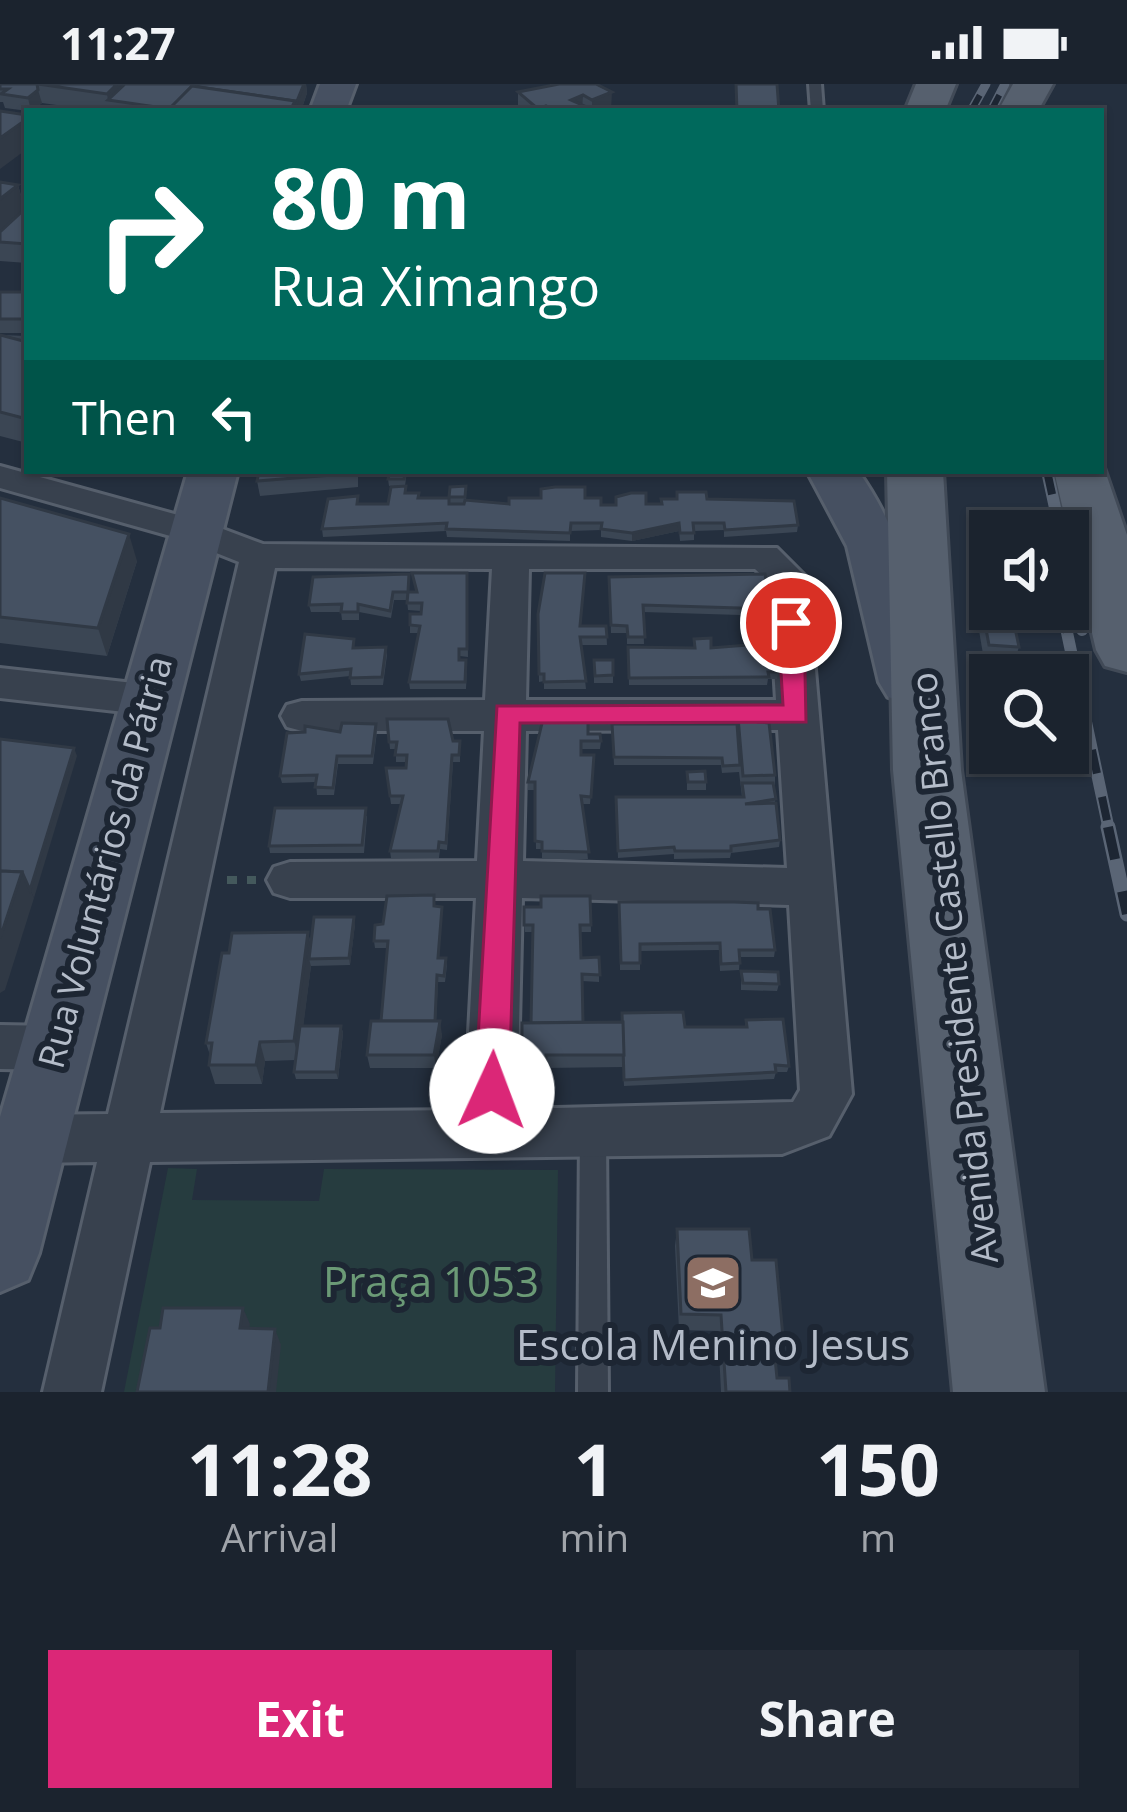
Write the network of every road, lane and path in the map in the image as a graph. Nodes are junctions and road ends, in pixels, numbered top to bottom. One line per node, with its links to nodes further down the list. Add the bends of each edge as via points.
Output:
1 (212, 474): 6 (main road, Rua Voluntários da Pátria)
2 (834, 474): 15 (main road, via 877,542)
3 (915, 474): 15 (main road, Avenida Presidente Castello Branco)
4 (1083, 474): 9 (main road)
5 (0, 477): 6 (street)
6 (194, 531): 7 (street); 11 (main road, Rua Voluntários da Pátria)
7 (259, 556): 8 (street); 16 (street)
8 (511, 557): 12 (street); 13 (street, via 764,557 780,565 788,578)
9 (1127, 650)
10 (0, 683): 11 (street)
11 (151, 700): 20 (main road, Rua Voluntários da Pátria)
12 (506, 713): 13 (street); 14 (street); 17 (street)
13 (797, 715): 19 (street)
14 (302, 716)
15 (927, 770): 28 (main road, Avenida Presidente Castello Branco)
16 (187, 879): 18 (path); 23 (street)
17 (500, 879): 18 (street); 19 (street); 21 (street)
18 (290, 880)
19 (810, 887): 22 (street, via 826,1094 811,1118 782,1130)
20 (27, 1048): 24 (main road, Rua Voluntários da Pátria)
21 (490, 1134): 22 (street); 23 (street)
22 (592, 1135): 27 (lane)
23 (130, 1137): 24 (street); 26 (street)
24 (30, 1139): 25 (main road, Rua Voluntários da Pátria)
25 (0, 1253)
26 (72, 1392)
27 (593, 1392)
28 (999, 1392)

